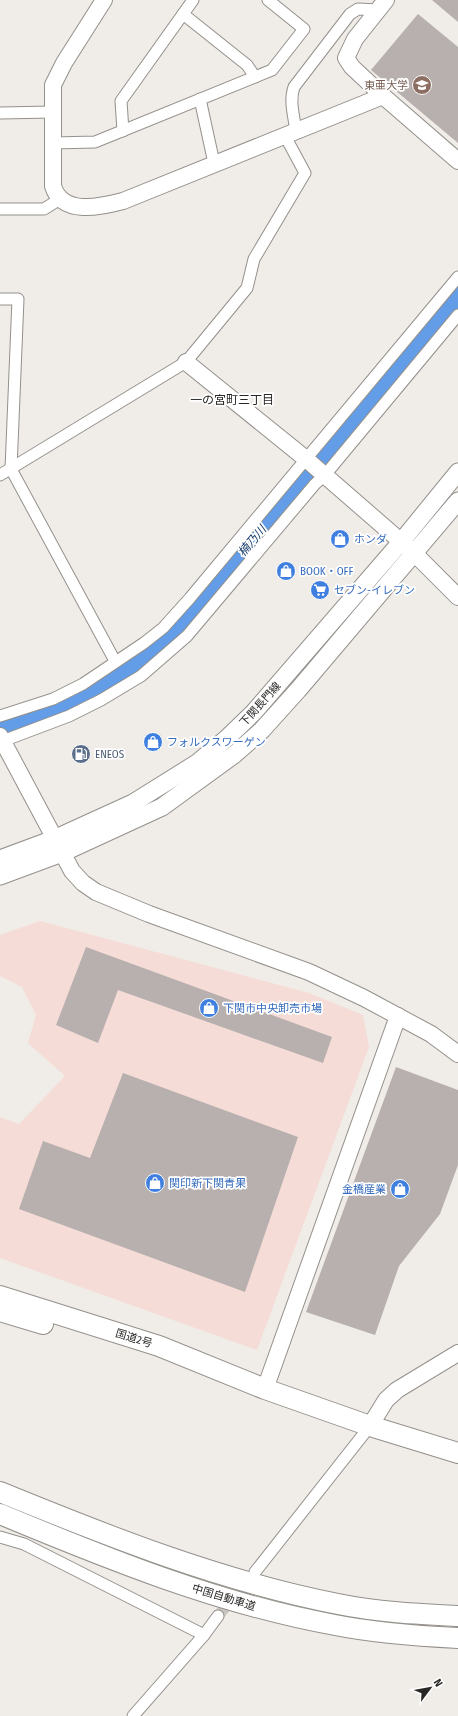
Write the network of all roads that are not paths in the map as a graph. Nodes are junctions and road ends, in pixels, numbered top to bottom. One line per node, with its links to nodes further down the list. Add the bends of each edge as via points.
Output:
1 (104, 0): 9 (street, via 53,84)
2 (193, 0): 5 (street)
3 (268, 0): 6 (street, via 304,29 272,70)
4 (382, 5): 7 (street, via 355,39 346,58); 12 (street, via 358,9 350,14 294,87)
5 (183, 14): 6 (street, via 246,65); 11 (street, via 121,100)
6 (255, 77): 8 (street)
7 (383, 96): 12 (street); 14 (street)
8 (200, 99): 11 (street); 15 (street)
9 (53, 112): 10 (street); 13 (street)
10 (0, 113)
11 (123, 131): 13 (street, via 96,142)
12 (290, 133): 15 (street); 21 (street, via 305,173 254,260 247,288)
13 (53, 143): 16 (street, via 53,186)
14 (458, 162)
15 (214, 163): 16 (street, via 114,203 91,207 72,206)
16 (60, 199): 17 (street, via 44,208)
17 (0, 209)
18 (458, 277): 22 (street)
19 (0, 299): 23 (street, via 18,299)
20 (458, 316): 25 (street)
21 (186, 362): 22 (street); 23 (street)
22 (308, 461): 25 (street); 30 (street, via 163,628)
23 (11, 469): 26 (street); 30 (street)
24 (458, 472): 28 (main road, 下関長門線)
25 (324, 474): 28 (street); 32 (street, via 187,636 141,676 69,716)
26 (0, 475)
27 (458, 501): 28 (main road, 下関長門線)
28 (407, 547): 29 (street); 33 (main road, 下関長門線, via 298,690 262,730 235,754 162,806)
29 (456, 589)
30 (115, 661): 31 (street, via 83,684 53,699)
31 (0, 716)
32 (1, 739): 33 (street)
33 (58, 846): 34 (main road, 下関長門線); 35 (main road, 下関長門線); 36 (street, via 72,871 96,892 309,972)
34 (0, 859)
35 (0, 876)
36 (398, 1016): 37 (street, via 431,1034); 40 (street)
37 (458, 1054)
38 (3, 1299): 40 (highway, 国道2号, via 158,1346)
39 (458, 1353): 41 (street, via 397,1390 386,1400)
40 (265, 1389): 41 (highway, 国道2号)
41 (370, 1426): 42 (highway, 国道2号); 46 (street)
42 (458, 1453)
43 (0, 1492): 48 (highway, 中国自動車道, via 225,1576 339,1604)
44 (0, 1514): 50 (highway, 中国自動車道, via 158,1576 286,1615 335,1626)
45 (0, 1536): 49 (street, via 24,1544)
46 (255, 1572)
47 (218, 1616): 49 (street)
48 (458, 1616)
49 (204, 1634): 51 (street)
50 (458, 1638)
51 (133, 1716)

